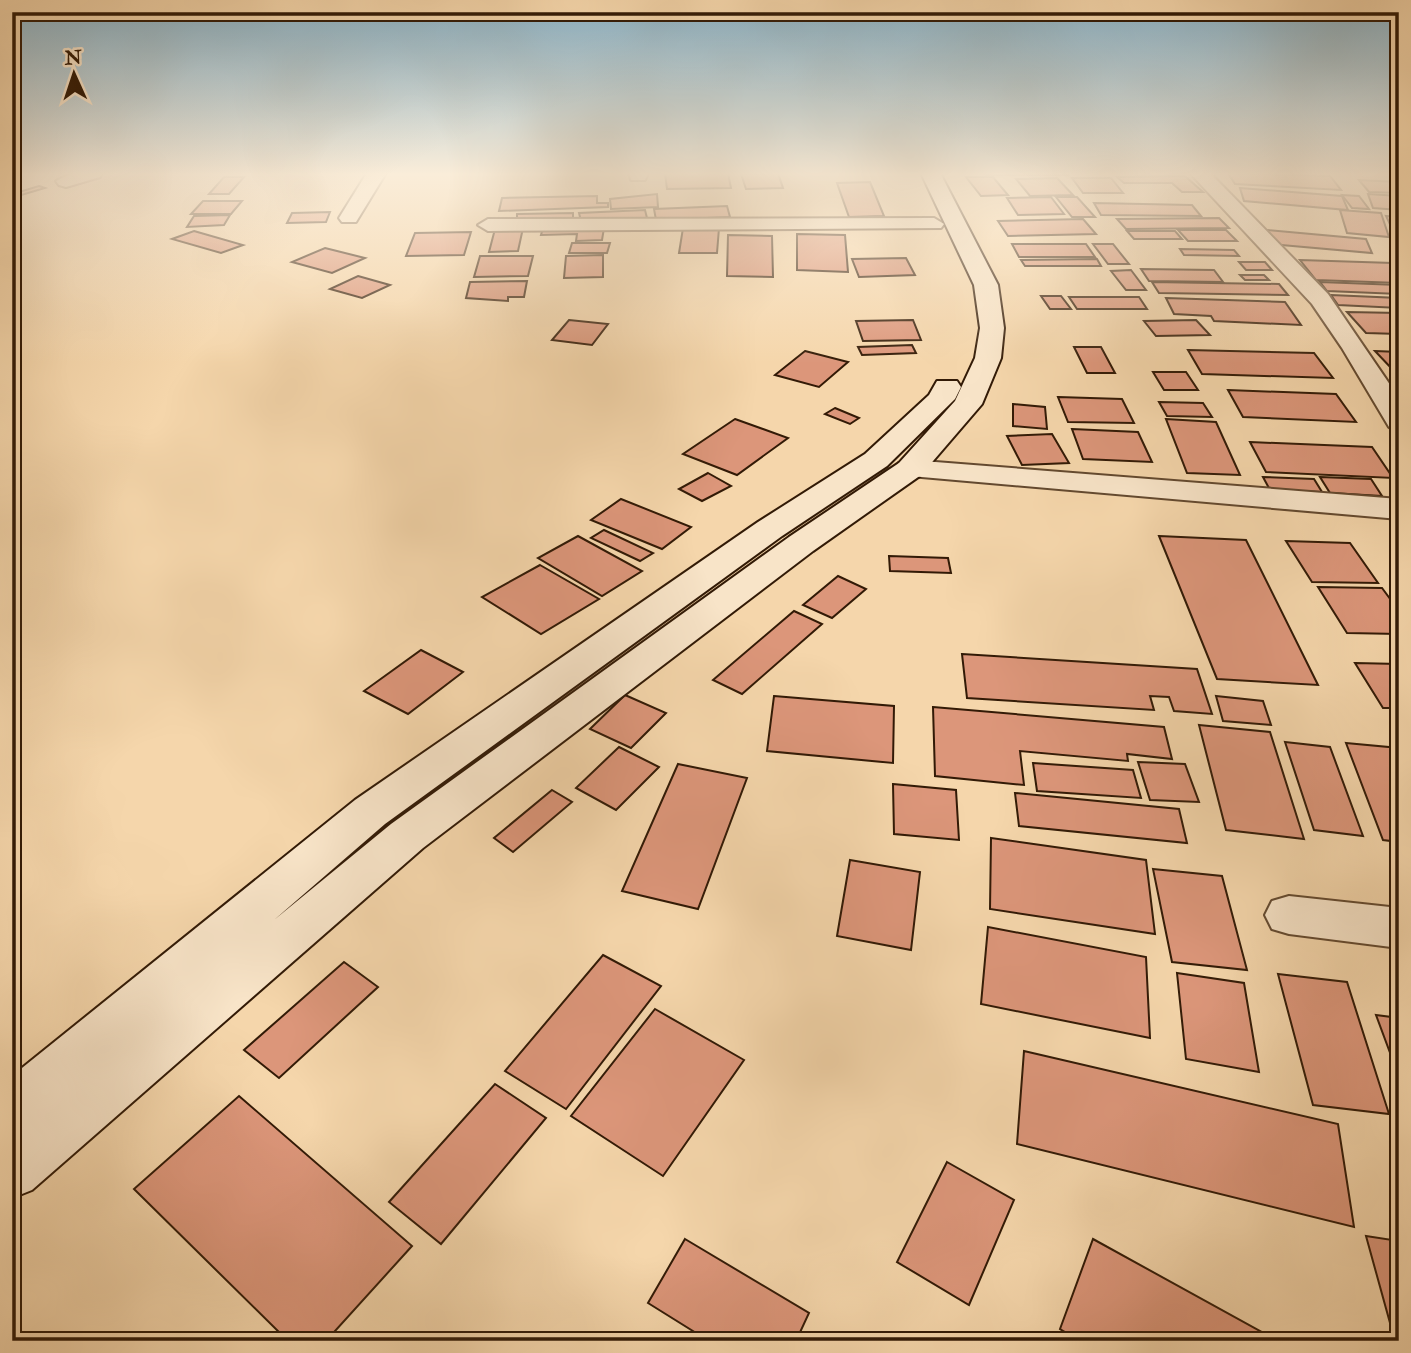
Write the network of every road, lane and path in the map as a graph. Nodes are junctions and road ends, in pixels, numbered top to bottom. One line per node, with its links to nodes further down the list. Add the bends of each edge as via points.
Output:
1 (941, 236): 9 (street, via 968,285 972,308 963,358 941,399 876,460 770,529 370,812)
2 (962, 236): 5 (street, via 986,285 992,328 988,358 968,404)
3 (1260, 236): 4 (street, via 1320,299)
4 (1399, 421)
5 (910, 469): 6 (street); 10 (street, via 801,544 407,836)
6 (1399, 509)
7 (1289, 915): 8 (street)
8 (1399, 928)
9 (12, 1110)
10 (12, 1170)

